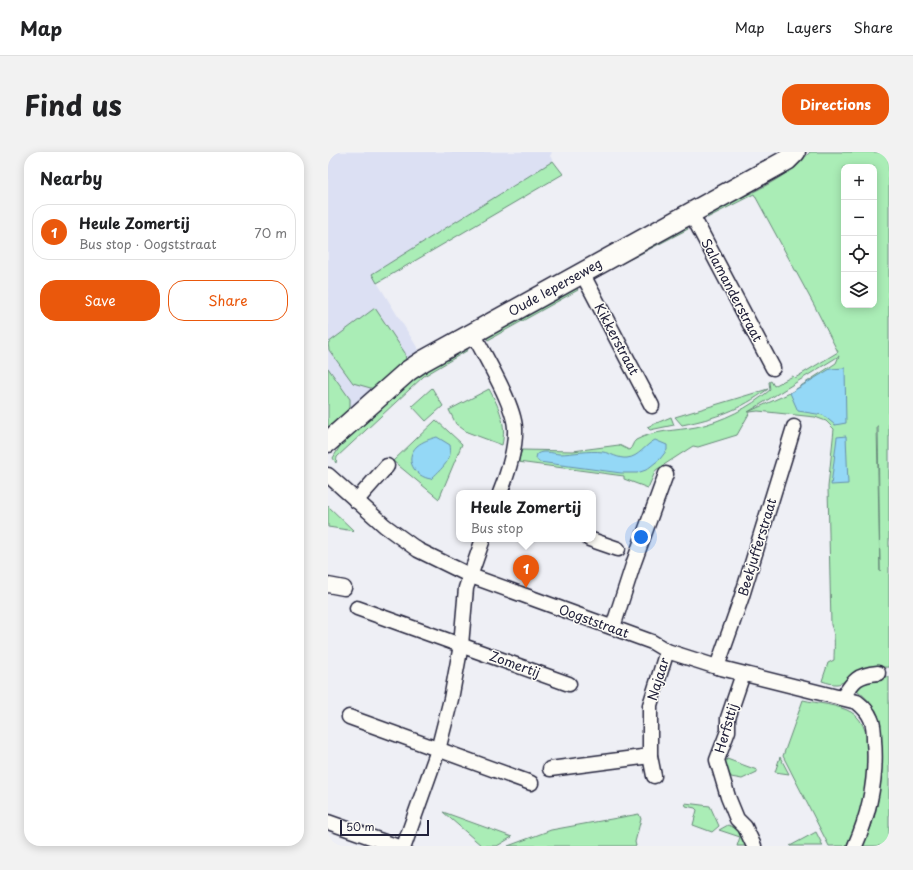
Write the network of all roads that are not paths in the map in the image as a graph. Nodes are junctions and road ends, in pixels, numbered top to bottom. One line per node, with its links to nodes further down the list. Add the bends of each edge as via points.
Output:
1 (795, 152): 2 (street, Oude Ieperseweg, via 787,160)
2 (691, 213): 3 (street, Oude Ieperseweg); 5 (street, Salamanderstraat)
3 (582, 273): 4 (street, Oude Ieperseweg); 6 (street, Kikkerstraat)
4 (473, 333): 8 (street, Oude Ieperseweg, via 408,371); 12 (street, via 510,406 516,428 510,469)
5 (773, 368)
6 (652, 406)
7 (794, 427): 24 (street, Beekjufferstraat, via 741,599)
8 (328, 442)
9 (386, 466): 13 (street)
10 (666, 474): 21 (street)
11 (328, 475): 13 (street, Oogststraat)
12 (501, 490)
13 (356, 501): 17 (street, Oogststraat, via 418,550)
14 (596, 541): 16 (street)
15 (482, 542): 17 (street)
16 (618, 549)
17 (471, 576): 21 (street, Oogststraat); 22 (street, via 466,588)
18 (328, 585): 19 (street)
19 (344, 588)
20 (356, 608): 22 (street, Zomertij)
21 (613, 628): 23 (street, Oogststraat, via 652,642)
22 (461, 645): 27 (street, Zomertij); 30 (street)
23 (667, 651): 24 (street, Oogststraat); 31 (street, Najaar, via 650,705)
24 (717, 667): 26 (street, Oogststraat)
25 (878, 673): 28 (street, via 863,675 854,681)
26 (743, 674): 28 (street, Oogststraat, via 820,694); 38 (street, Herfsttij, via 728,718 728,731 717,760 737,819 745,827)
27 (569, 684)
28 (843, 697): 39 (street, Oogststraat, via 857,702 866,709 871,718 873,731 873,788 865,822)
29 (349, 717): 30 (street)
30 (438, 750): 34 (street); 37 (street)
31 (650, 756): 32 (street); 33 (street, Najaar)
32 (550, 769)
33 (654, 776)
34 (531, 783)
35 (328, 822): 36 (street)
36 (396, 846)
37 (404, 846)
38 (754, 846)
39 (855, 846)

